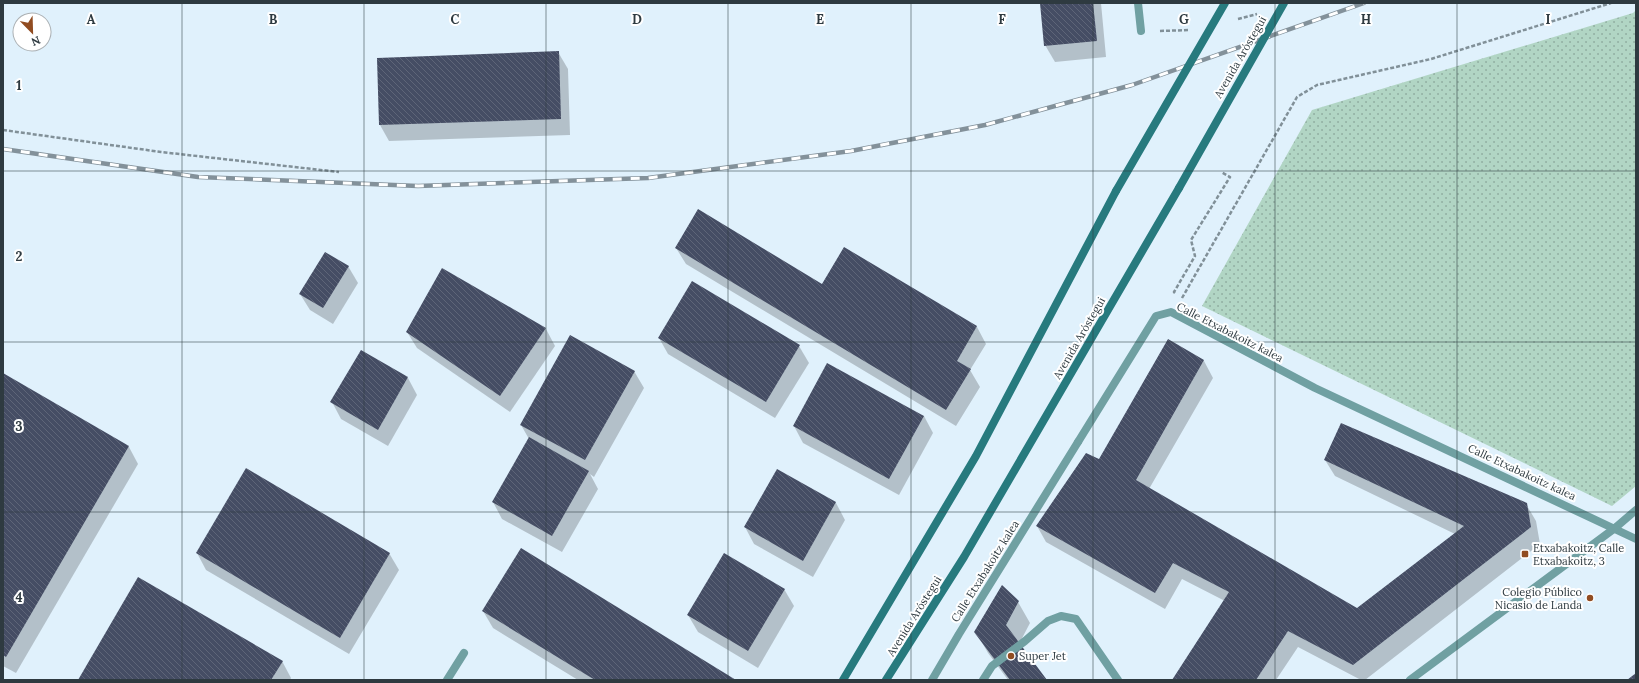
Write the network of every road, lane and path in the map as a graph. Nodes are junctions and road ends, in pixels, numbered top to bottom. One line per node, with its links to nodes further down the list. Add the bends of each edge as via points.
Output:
1 (1138, 3): 5 (street)
2 (1225, 3): 16 (main road, bridge, via 1116,191 976,456)
3 (1284, 3): 17 (main road, Avenida Aróstegui, bridge, via 964,557)
4 (1611, 3): 9 (path, via 1431,59 1316,85 1297,97)
5 (1141, 31)
6 (3, 130): 7 (path, via 161,152)
7 (339, 172)
8 (1221, 172): 9 (path, via 1230,177 1192,240 1195,256 1174,292)
9 (1182, 298): 10 (path)
10 (1171, 312): 12 (street, Calle Etxabakoitz kalea, via 1315,388); 18 (street, Calle Etxabakoitz kalea, via 1156,316)
11 (1636, 510): 12 (street)
12 (1615, 528): 13 (street, Calle Etxabakoitz kalea); 21 (street)
13 (1636, 539)
14 (464, 653): 15 (street)
15 (447, 680)
16 (843, 680)
17 (886, 680)
18 (932, 680)
19 (984, 680): 20 (street, via 992,666 1048,620 1061,616 1076,619)
20 (1118, 680)
21 (1410, 680)

